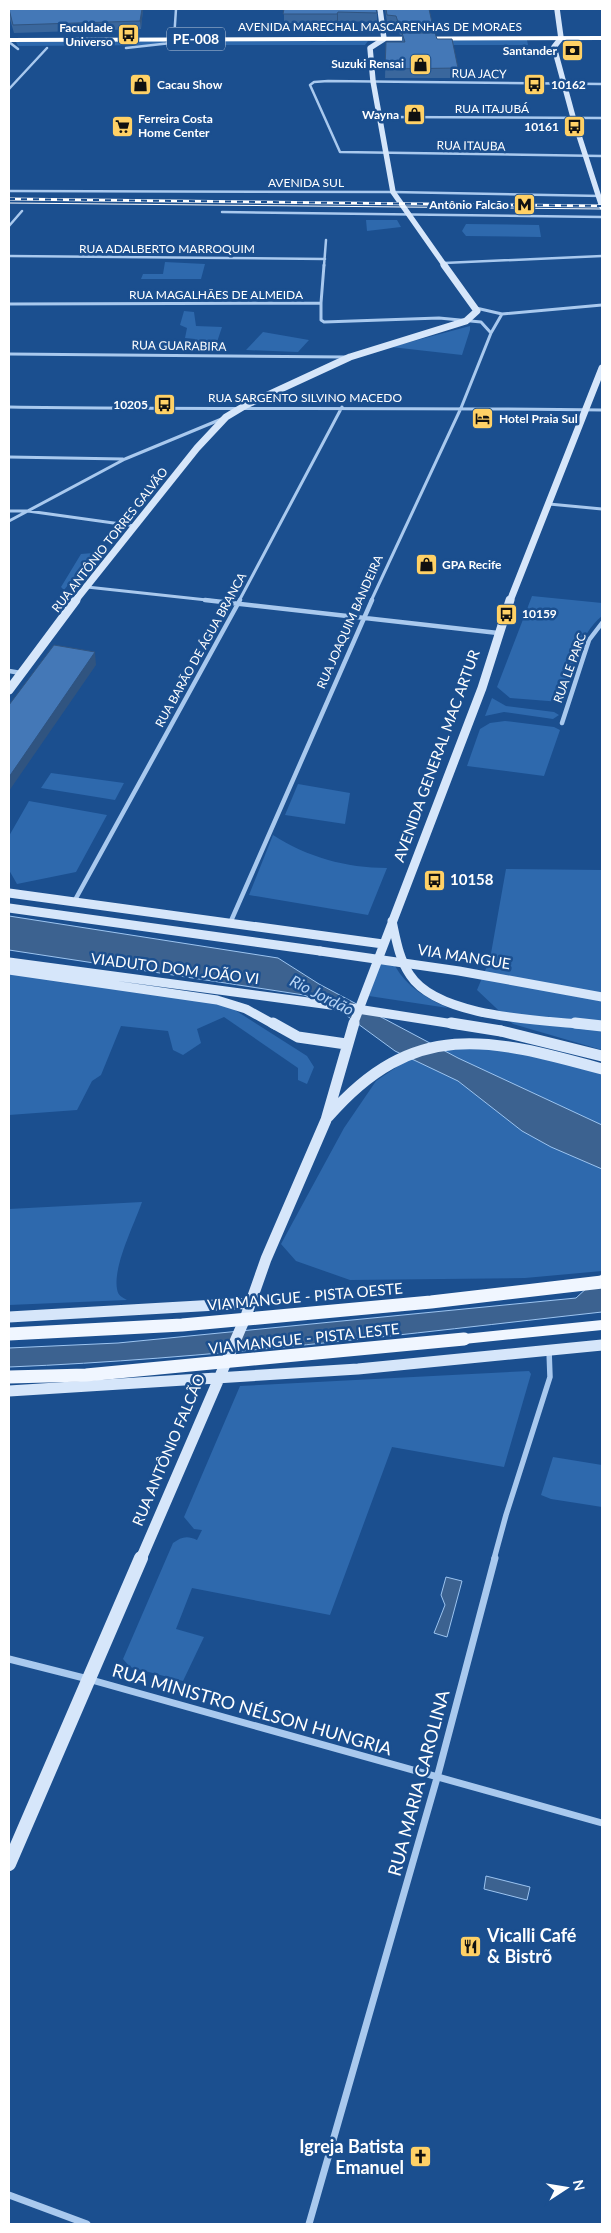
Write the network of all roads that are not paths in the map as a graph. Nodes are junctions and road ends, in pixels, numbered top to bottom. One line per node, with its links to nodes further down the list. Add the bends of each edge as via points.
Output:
1 (176, 9): 6 (street)
2 (380, 9): 7 (main road)
3 (556, 9): 4 (main road)
4 (561, 38): 5 (highway, AVENIDA MARECHAL MASCARENHAS DE MORAES / PE-008); 7 (highway, AVENIDA MARECHAL MASCARENHAS DE MORAES / PE-008); 11 (main road)
5 (602, 38)
6 (174, 39): 7 (highway, AVENIDA MARECHAL MASCARENHAS DE MORAES / PE-008); 8 (highway, AVENIDA MARECHAL MASCARENHAS DE MORAES / PE-008); 13 (street, via 167,45)
7 (384, 39): 10 (main road)
8 (9, 41): 15 (street)
9 (602, 46): 11 (highway, AVENIDA MARECHAL MASCARENHAS DE MORAES / PE-008)
10 (370, 47): 11 (highway, AVENIDA MARECHAL MASCARENHAS DE MORAES / PE-008); 13 (highway, AVENIDA MARECHAL MASCARENHAS DE MORAES / PE-008); 16 (main road)
11 (554, 47): 19 (main road)
12 (47, 48): 13 (highway, AVENIDA MARECHAL MASCARENHAS DE MORAES / PE-008); 15 (highway, AVENIDA MARECHAL MASCARENHAS DE MORAES / PE-008); 18 (street)
13 (126, 48)
14 (9, 49): 15 (highway, AVENIDA MARECHAL MASCARENHAS DE MORAES / PE-008)
15 (18, 49)
16 (373, 81): 19 (street, RUA JACY); 22 (main road); 25 (street, RUA JACY, via 324,81 310,85)
17 (9, 82): 18 (street)
18 (14, 82): 21 (street)
19 (563, 84): 20 (street, RUA JACY); 23 (main road)
20 (602, 84)
21 (9, 89)
22 (381, 117): 23 (street, RUA ITAJUBÁ); 26 (main road)
23 (573, 117): 24 (street, RUA ITAJUBÁ); 27 (main road)
24 (602, 118)
25 (340, 152): 26 (street, RUA ITAUBA)
26 (385, 154): 27 (street, RUA ITAUBA); 30 (main road)
27 (587, 156): 28 (street, RUA ITAUBA); 31 (main road)
28 (602, 156)
29 (9, 191): 30 (street, AVENIDA SUL)
30 (393, 192): 31 (street, AVENIDA SUL); 35 (main road)
31 (601, 196): 32 (main road)
32 (602, 207)
33 (22, 211): 37 (street)
34 (222, 212): 35 (street)
35 (408, 215): 36 (street); 42 (main road)
36 (602, 217)
37 (9, 226)
38 (326, 240): 41 (street)
39 (9, 256): 41 (street, RUA ADALBERTO MARROQUIM)
40 (602, 256): 42 (street)
41 (325, 259): 43 (street)
42 (444, 263): 46 (main road)
43 (321, 303): 44 (street, RUA MAGALHÃES DE ALMEIDA); 48 (street, RUA MAGALHÃES DE ALMEIDA, via 321,320 324,322 422,318)
44 (9, 304)
45 (602, 304): 47 (street)
46 (476, 308): 47 (street); 48 (main road, via 476,314)
47 (502, 314): 49 (street, RUA JOAQUIM BANDEIRA)
48 (466, 321): 49 (street, via 484,323); 51 (main road, RUA ANTÔNIO TORRES GALVÃO)
49 (490, 333): 55 (street, RUA JOAQUIM BANDEIRA)
50 (9, 354): 51 (street, RUA GUARABIRA)
51 (350, 357): 56 (main road, RUA ANTÔNIO TORRES GALVÃO)
52 (602, 368): 57 (main road, AVENIDA GENERAL MAC ARTUR)
53 (9, 407): 56 (street, RUA SARGENTO SILVINO MACEDO)
54 (342, 407): 55 (street, RUA SARGENTO SILVINO MACEDO); 56 (street, RUA SARGENTO SILVINO MACEDO); 69 (street, RUA BARÃO DE ÁGUA BRANCA)
55 (460, 408): 57 (street, RUA SARGENTO SILVINO MACEDO); 70 (street, RUA JOAQUIM BANDEIRA)
56 (237, 410): 59 (main road, RUA ANTÔNIO TORRES GALVÃO)
57 (586, 410): 58 (street, RUA SARGENTO SILVINO MACEDO); 62 (main road, AVENIDA GENERAL MAC ARTUR)
58 (602, 410)
59 (226, 417): 61 (street); 67 (main road, RUA ANTÔNIO TORRES GALVÃO)
60 (9, 457): 61 (street)
61 (125, 459): 65 (street)
62 (549, 504): 63 (street); 72 (main road, AVENIDA GENERAL MAC ARTUR)
63 (602, 509)
64 (9, 511): 65 (street)
65 (28, 512): 66 (street); 67 (street)
66 (9, 522)
67 (135, 526): 68 (main road, RUA ANTÔNIO TORRES GALVÃO)
68 (87, 587): 69 (street); 74 (main road, RUA ANTÔNIO TORRES GALVÃO)
69 (238, 604): 70 (street); 78 (street, RUA BARÃO DE ÁGUA BRANCA)
70 (363, 619): 72 (street); 81 (street, RUA JOAQUIM BANDEIRA)
71 (602, 622): 76 (street, RUA LE PARC, via 589,640)
72 (498, 633): 80 (main road, AVENIDA GENERAL MAC ARTUR, via 482,688)
73 (9, 671): 74 (street)
74 (21, 673): 75 (main road, RUA ANTÔNIO TORRES GALVÃO)
75 (9, 690)
76 (562, 723)
77 (9, 892): 78 (main road)
78 (75, 900): 81 (main road)
79 (9, 908): 85 (main road, VIA MANGUE, bridge, via 320,950)
80 (392, 921): 82 (main road, AVENIDA GENERAL MAC ARTUR); 86 (main road, via 407,970 415,982 435,998 479,1012)
81 (231, 922): 82 (main road)
82 (383, 944): 87 (main road, AVENIDA GENERAL MAC ARTUR)
83 (9, 962): 88 (main road, VIADUTO DOM JOÃO VI, bridge, via 501,1031)
84 (9, 970): 87 (main road, via 216,1000 246,1009 298,1037)
85 (602, 997)
86 (602, 1026)
87 (346, 1044): 90 (main road, RUA ANTÔNIO FALCÃO)
88 (602, 1056)
89 (602, 1070): 90 (main road, via 500,1044 441,1044 392,1061 351,1091)
90 (326, 1120): 92 (main road, RUA ANTÔNIO FALCÃO, via 266,1259)
91 (602, 1282): 95 (main road, VIA MANGUE - PISTA OESTE, bridge, via 182,1325)
92 (251, 1303): 93 (main road); 98 (main road, RUA ANTÔNIO FALCÃO, bridge)
93 (9, 1317)
94 (602, 1325): 99 (main road, VIA MANGUE - PISTA LESTE, bridge, via 86,1375)
95 (9, 1334)
96 (602, 1345): 97 (main road)
97 (549, 1350): 98 (main road, via 358,1369); 103 (street, RUA MARIA CAROLINA, via 550,1377 506,1516)
98 (220, 1374): 100 (main road); 102 (main road, RUA ANTÔNIO FALCÃO)
99 (9, 1377)
100 (9, 1391)
101 (9, 1660): 102 (street, RUA MINISTRO NÉLSON HUNGRIA)
102 (88, 1679): 103 (street, RUA MINISTRO NÉLSON HUNGRIA); 105 (main road, RUA ANTÔNIO FALCÃO)
103 (437, 1778): 104 (street, RUA MINISTRO NÉLSON HUNGRIA); 108 (street, RUA MARIA CAROLINA)
104 (602, 1823)
105 (9, 1864)
106 (9, 2195): 107 (street)
107 (87, 2224)
108 (309, 2224)

